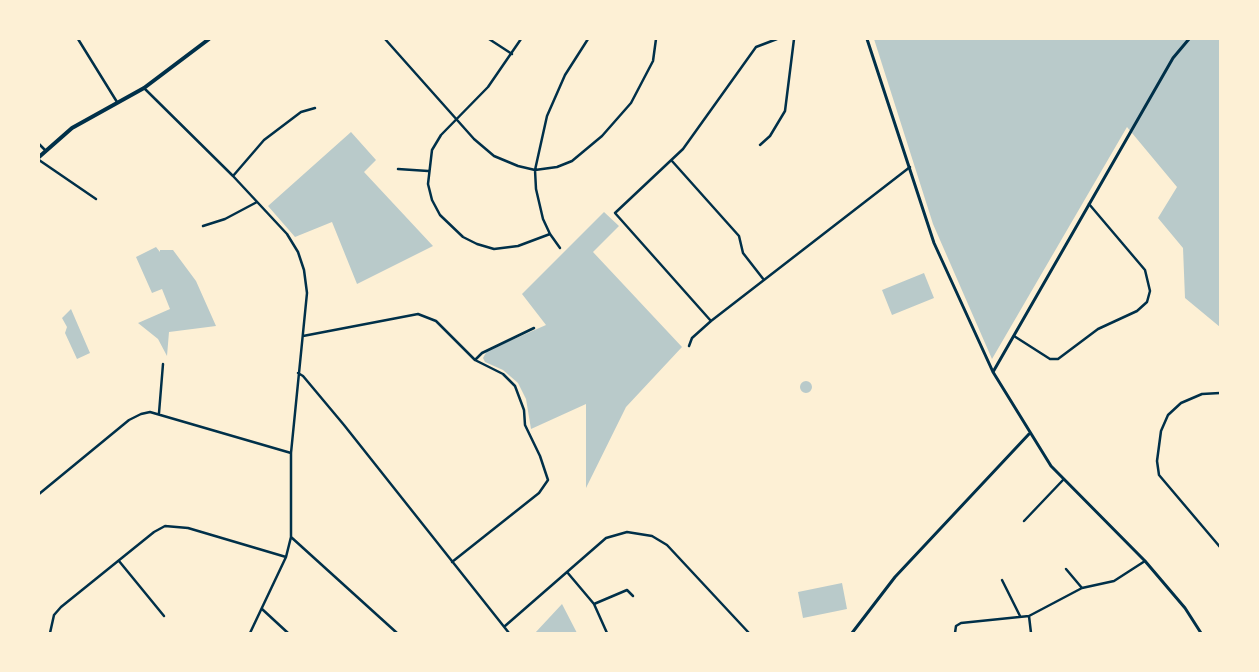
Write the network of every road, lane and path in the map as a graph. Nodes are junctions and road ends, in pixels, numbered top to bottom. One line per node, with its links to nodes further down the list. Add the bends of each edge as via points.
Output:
1 (78, 39): 14 (street)
2 (208, 39): 13 (main road)
3 (385, 39): 16 (street)
4 (488, 39): 12 (street)
5 (521, 39): 12 (street)
6 (588, 39): 24 (street, via 565,75 547,116)
7 (656, 39): 24 (street, via 653,61 631,103 602,136 572,161)
8 (777, 39): 21 (street, via 756,48)
9 (794, 39): 18 (street, via 785,112 770,136)
10 (867, 39): 22 (street)
11 (1189, 39): 29 (street, via 1173,58)
12 (512, 54): 16 (street, via 488,87)
13 (144, 88): 14 (main road); 26 (street)
14 (116, 102): 19 (main road, via 72,128)
15 (315, 108): 26 (street, via 301,112 264,140)
16 (456, 120): 24 (street, via 494,156); 25 (street, via 432,150)
17 (39, 144): 19 (street)
18 (760, 145)
19 (46, 151): 20 (main road)
20 (39, 159): 27 (street)
21 (672, 161): 33 (street, via 739,236 743,253); 34 (street, via 615,213)
22 (910, 167): 33 (street); 41 (street, via 934,243)
23 (398, 169): 25 (street)
24 (535, 170): 31 (street, via 539,204)
25 (428, 171): 31 (street, via 432,200 440,216 463,237 494,249 518,246)
26 (233, 176): 28 (street)
27 (96, 200)
28 (257, 202): 30 (street, via 225,220); 36 (street, via 298,252 307,293)
29 (1089, 204): 37 (street); 37 (street, via 1145,270 1150,291 1147,302 1137,311 1098,329 1058,359 1050,359)
30 (203, 226)
31 (550, 234): 32 (street)
32 (560, 248)
33 (764, 280): 34 (street)
34 (711, 321): 38 (street, via 692,338)
35 (534, 328): 39 (street, via 482,353)
36 (303, 336): 39 (street, via 418,314 436,321); 42 (street)
37 (1014, 336): 41 (street)
38 (689, 346)
39 (475, 360): 55 (street, via 503,374 515,386 524,410 525,425 548,480 539,493)
40 (163, 364): 44 (street)
41 (993, 372): 45 (street)
42 (298, 373): 46 (street); 55 (street, via 344,425)
43 (1220, 393): 51 (street, via 1202,394 1181,403 1168,415 1161,431 1157,461 1159,475)
44 (159, 413): 46 (street); 48 (street, via 141,414 129,420)
45 (1029, 434): 47 (street); 74 (street, via 895,577)
46 (291, 453): 50 (street)
47 (1063, 480): 49 (street); 54 (street)
48 (39, 494)
49 (1024, 522)
50 (291, 537): 52 (street); 70 (street)
51 (1220, 547)
52 (286, 557): 53 (street, via 165,526); 62 (street)
53 (119, 561): 63 (street); 67 (street, via 54,615)
54 (1145, 561): 59 (street, via 1114,581); 77 (street, via 1185,608)
55 (452, 562): 66 (street)
56 (1066, 569): 59 (street)
57 (566, 572): 61 (street); 66 (street); 73 (street, via 606,538 627,532 652,536 667,545)
58 (1002, 580): 64 (street)
59 (1082, 588): 65 (street)
60 (633, 596): 61 (street, via 627,590)
61 (594, 604): 72 (street)
62 (262, 609): 68 (street); 69 (street)
63 (164, 616)
64 (1020, 616): 65 (street); 75 (street, via 961,623)
65 (1029, 616): 76 (street)
66 (505, 626): 71 (street)
67 (50, 633)
68 (250, 633)
69 (288, 633)
70 (397, 633)
71 (509, 633)
72 (607, 633)
73 (749, 633)
74 (852, 633)
75 (954, 633)
76 (1031, 633)
77 (1201, 633)

